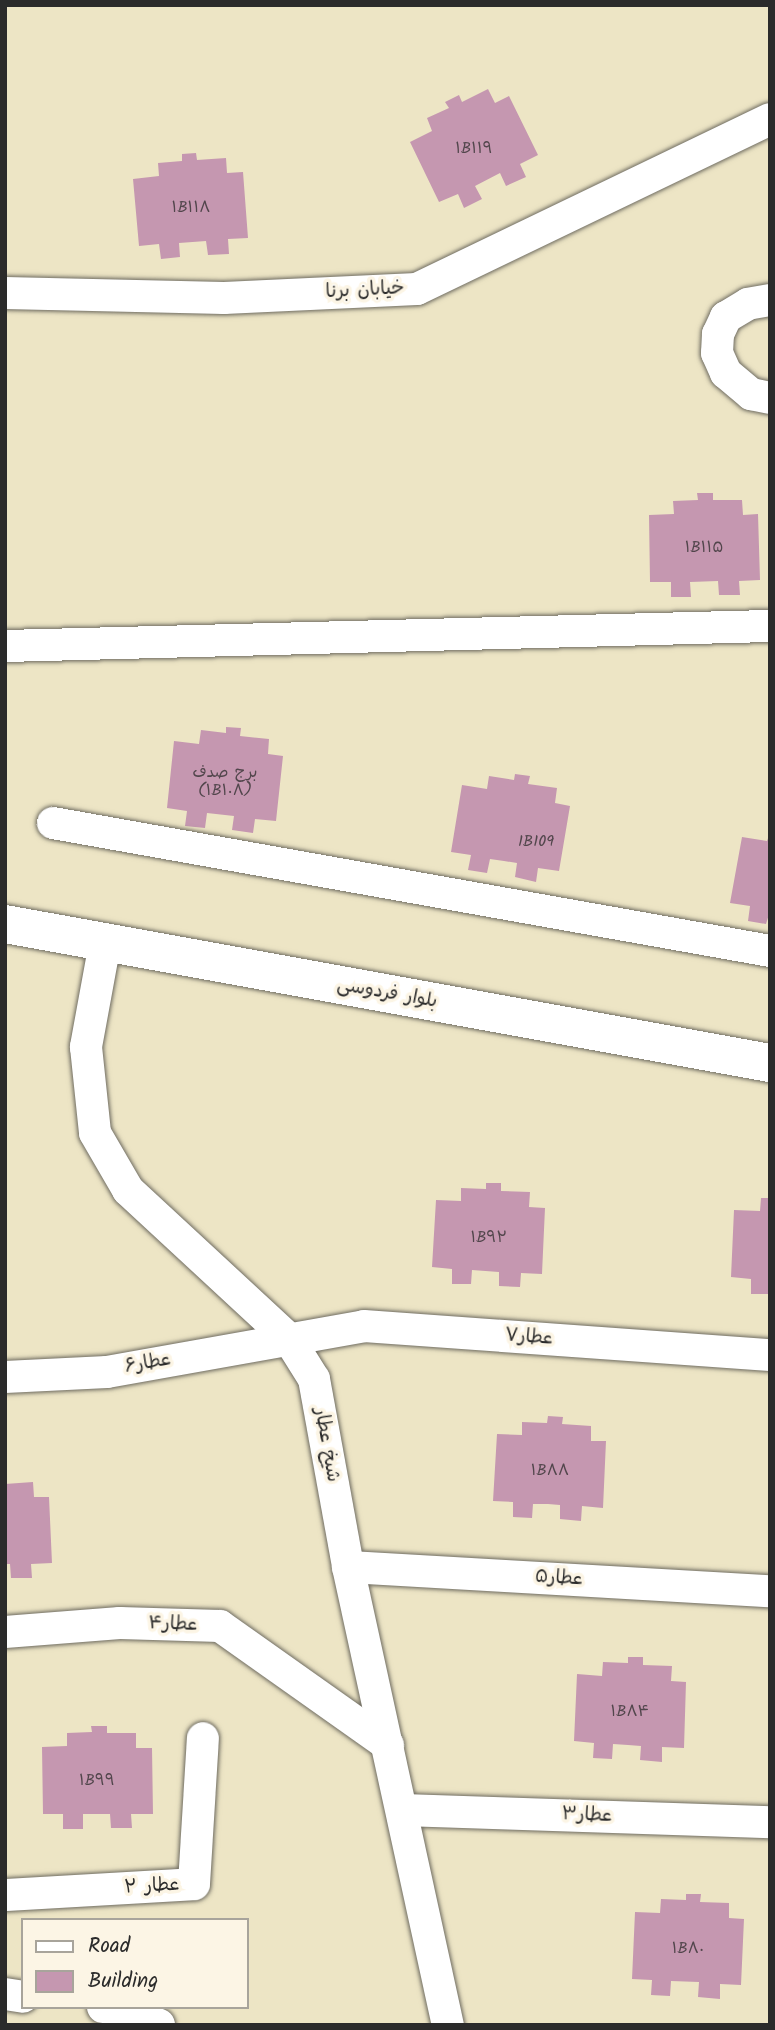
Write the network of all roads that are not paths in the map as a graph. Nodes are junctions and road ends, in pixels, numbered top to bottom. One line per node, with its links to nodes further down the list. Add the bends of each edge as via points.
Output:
1 (770, 119): 2 (street, خیابان برنا, via 417,289 223,298)
2 (5, 293)
3 (770, 300): 4 (street, via 748,304 726,317 718,334 717,354 726,373 751,394)
4 (770, 398)
5 (770, 626): 6 (street)
6 (5, 646)
7 (52, 823): 10 (street)
8 (5, 924): 9 (main road, بلوار فردوسی)
9 (105, 943): 11 (main road, بلوار فردوسی); 12 (street, شیخ عطار, via 86,1047 95,1133 128,1190)
10 (770, 951)
11 (770, 1063)
12 (289, 1339): 13 (street, عطار۷, via 364,1326); 14 (street, عطار۶, via 107,1372); 15 (street, شیخ عطار, via 314,1379)
13 (770, 1355)
14 (5, 1377)
15 (348, 1567): 16 (street, عطار۵); 19 (street, شیخ عطار)
16 (770, 1591)
17 (5, 1632): 19 (street, عطار۴, via 120,1623 220,1626)
18 (203, 1738): 22 (street, عطار ۲, via 194,1884)
19 (388, 1745): 20 (street, شیخ عطار)
20 (404, 1810): 21 (street, عطار۳); 25 (street, شیخ عطار)
21 (770, 1822)
22 (5, 1895)
23 (117, 2009): 24 (street)
24 (159, 2025)
25 (448, 2025)

